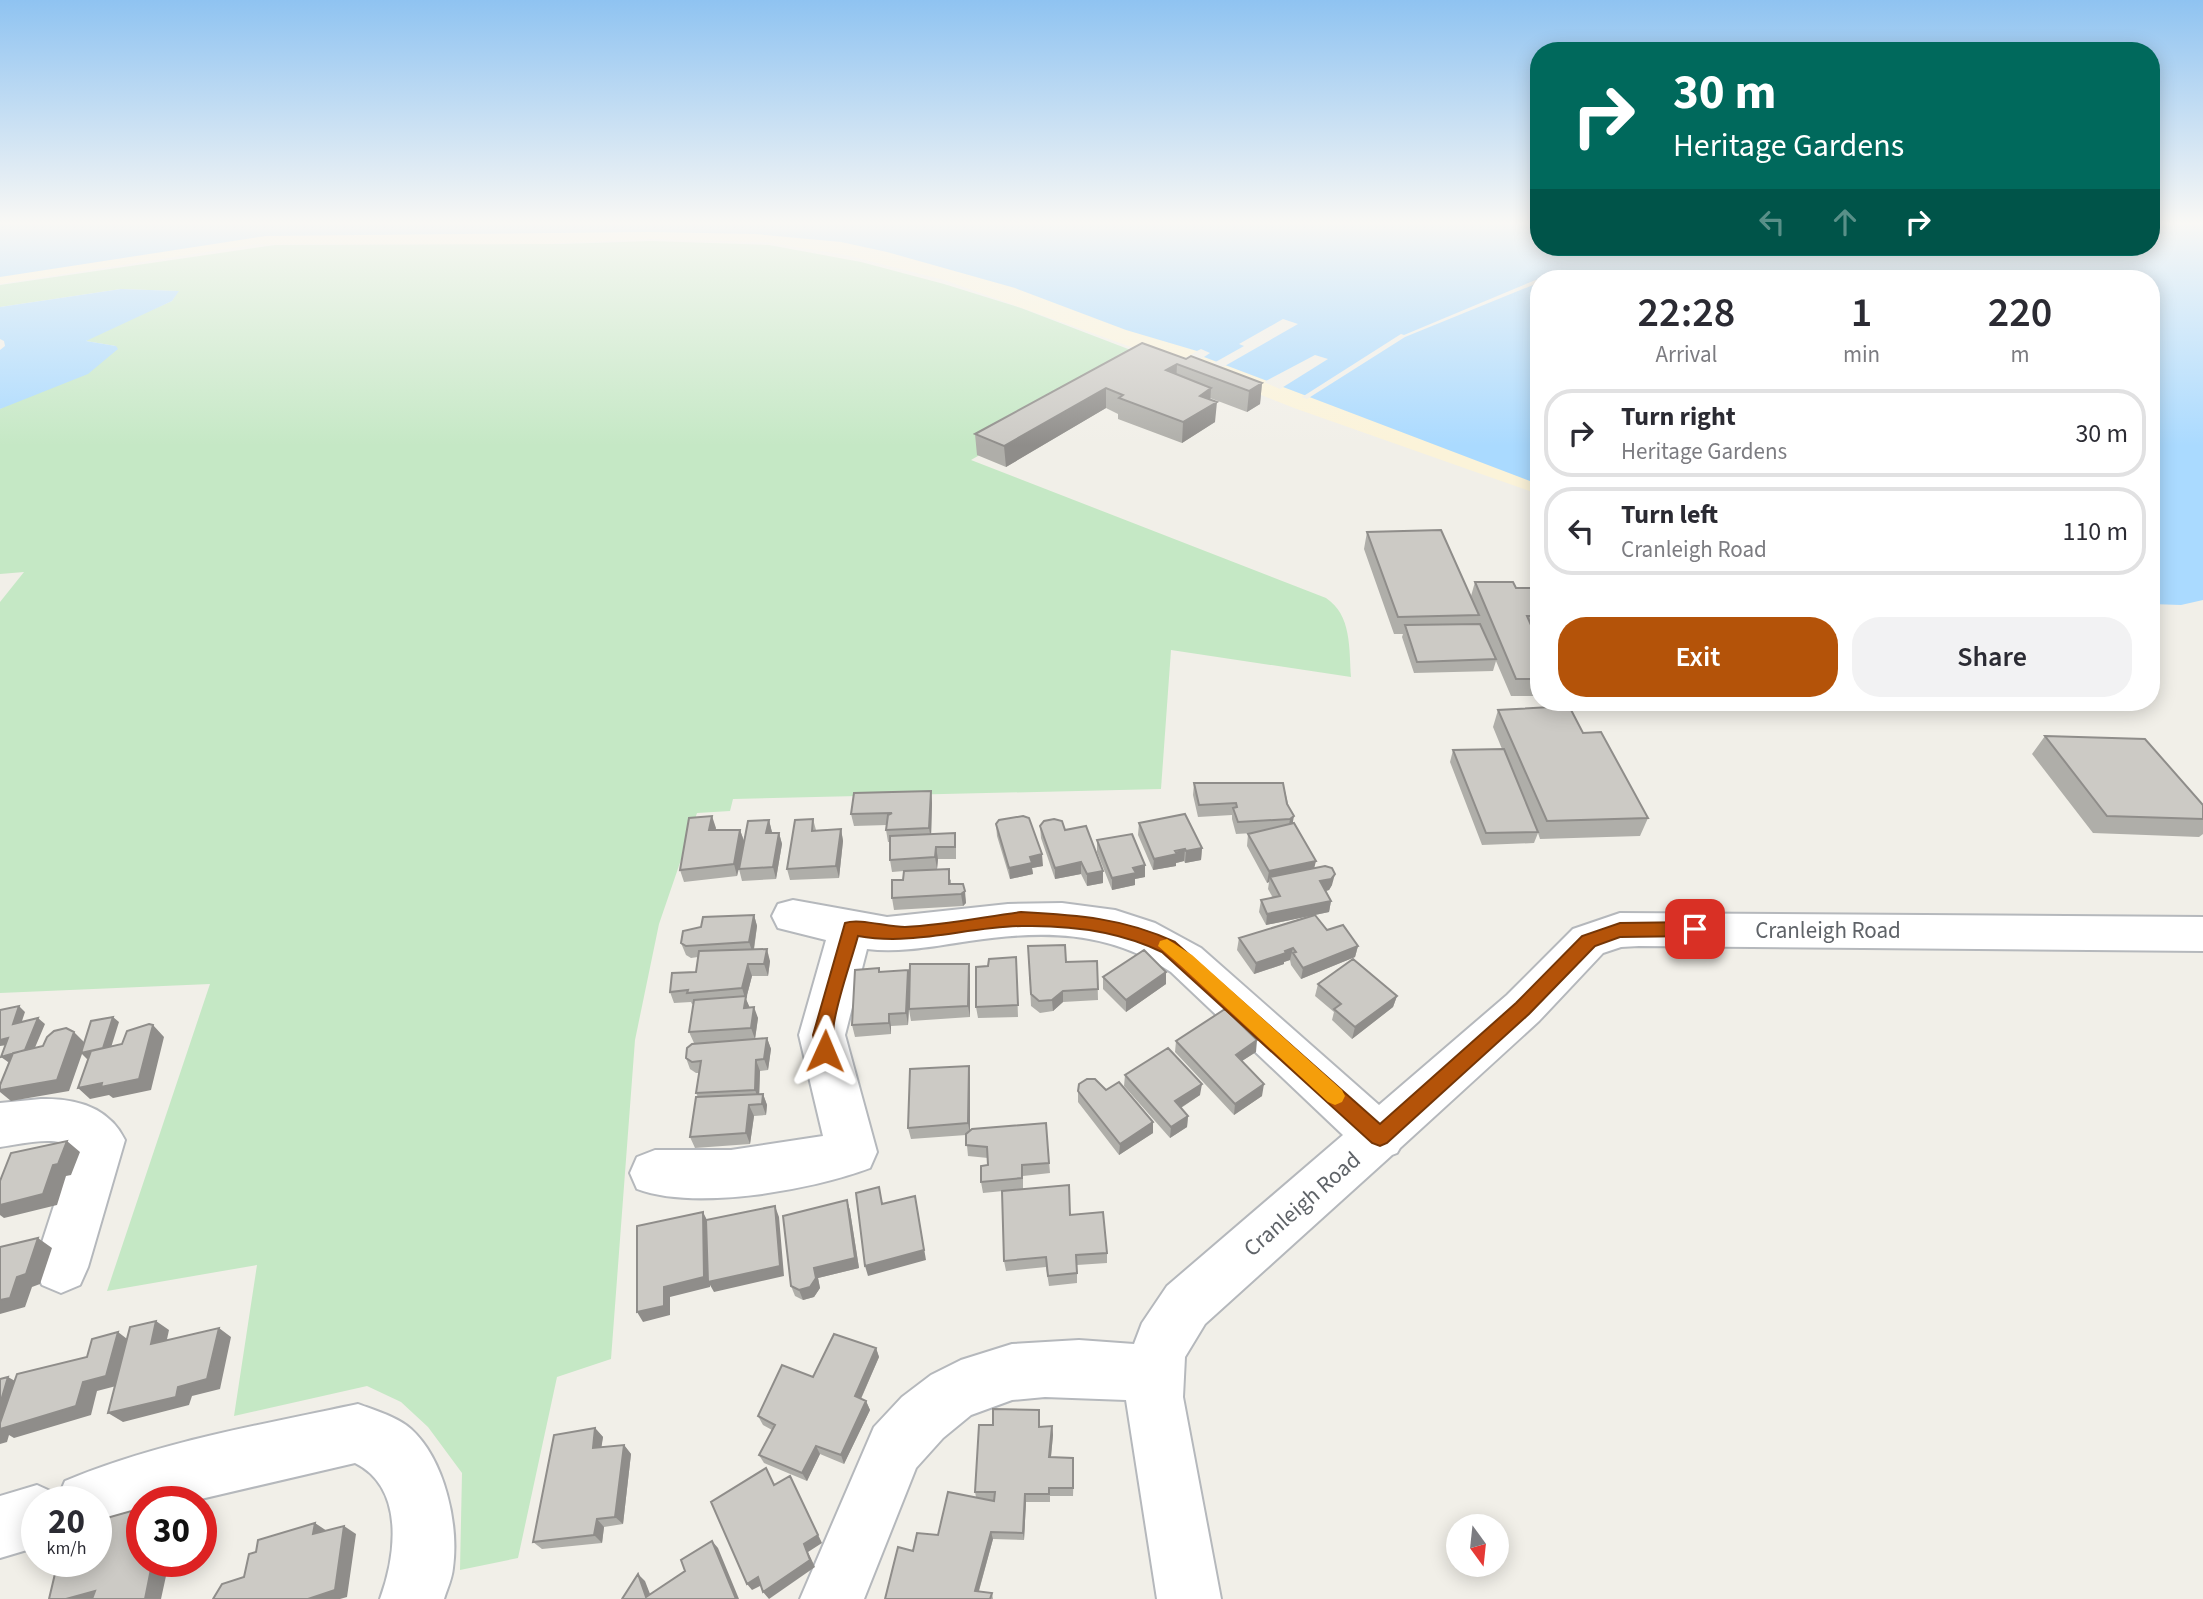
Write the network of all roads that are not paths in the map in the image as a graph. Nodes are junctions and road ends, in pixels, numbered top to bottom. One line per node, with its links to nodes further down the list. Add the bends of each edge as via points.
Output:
1 (793, 916): 2 (street)
2 (851, 928): 5 (street, via 907,933 1021,919 1083,922 1140,933 1186,960); 6 (street, via 822,1035 852,1152 749,1173)
3 (2203, 934): 5 (street, Cranleigh Road, via 1620,930 1588,941 1523,1008)
4 (0, 1125): 7 (street, via 61,1120 88,1127 100,1140)
5 (1380, 1137): 8 (street, Cranleigh Road, via 1186,1305 1162,1343)
6 (655, 1173)
7 (61, 1267)
8 (1154, 1374): 13 (street, via 1076,1367 1016,1370 963,1388 935,1406 895,1448); 14 (street, Cranleigh Road, via 1156,1423)
9 (112, 1494): 12 (street, via 197,1469 358,1433 390,1449 415,1485 424,1528 422,1570)
10 (21, 1521): 11 (street)
11 (0, 1527)
12 (412, 1599)
13 (832, 1599)
14 (1189, 1599)

